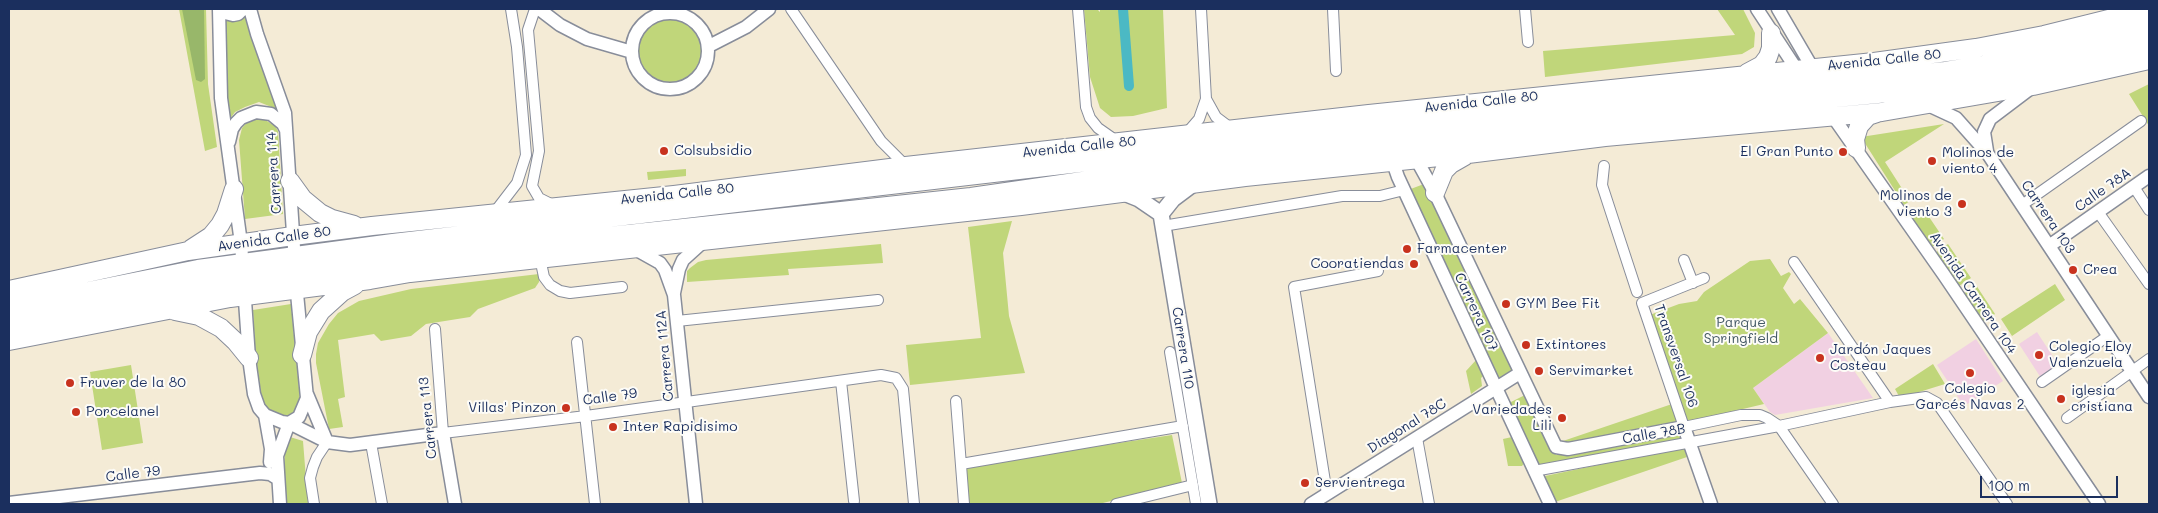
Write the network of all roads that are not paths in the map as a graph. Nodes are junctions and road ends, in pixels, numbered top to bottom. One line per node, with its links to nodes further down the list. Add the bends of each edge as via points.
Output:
1 (220, 9): 2 (street, via 233,15); 41 (street, via 220,98)
2 (243, 9)
3 (250, 9): 37 (street, Carrera 114, via 283,105)
4 (511, 9): 63 (street, via 526,155 516,183)
5 (535, 9): 60 (street, via 528,30 539,151 532,186 538,198)
6 (539, 9): 22 (street, via 587,39)
7 (769, 9): 21 (street, via 736,33)
8 (792, 9): 48 (street, via 881,141)
9 (1078, 9): 40 (street, via 1086,107 1098,128)
10 (1201, 9): 29 (street)
11 (1334, 9): 25 (street)
12 (1525, 9): 19 (street)
13 (1757, 9): 18 (street)
14 (1778, 9): 28 (street, Avenida Carrera 104)
15 (2149, 9): 16 (highway, Avenida Calle 80)
16 (2119, 14): 28 (highway, Avenida Calle 80, via 1976,48 1874,62)
17 (2149, 26): 28 (highway, Avenida Calle 80, via 1983,65)
18 (1771, 33): 24 (street); 26 (highway, via 1768,57 1762,65)
19 (1528, 42)
20 (2149, 44): 28 (highway, Avenida Calle 80, via 1930,89)
21 (709, 46): 22 (street, via 694,22 679,14 668,13 646,21 633,40); 22 (street, via 709,56 700,76 692,83 672,90 660,89 644,79 634,64)
22 (632, 52)
23 (2149, 60): 27 (highway, Avenida Calle 80)
24 (1795, 69): 26 (highway, Avenida Calle 80); 28 (highway, Avenida Calle 80)
25 (1336, 71)
26 (1744, 74): 32 (highway, Avenida Calle 80)
27 (2033, 86): 30 (highway, Avenida Calle 80); 45 (street, Carrera 103, via 1990,119 1984,132)
28 (1817, 87): 33 (street, Avenida Carrera 104); 34 (highway, Avenida Calle 80); 42 (highway, Avenida Calle 80)
29 (1206, 99): 36 (street, via 1216,117); 38 (street, via 1199,118)
30 (1928, 105): 31 (highway, Avenida Calle 80); 45 (street, Carrera 103, via 1956,118)
31 (1882, 112): 33 (highway, Avenida Calle 80); 43 (highway, via 1868,116 1859,126)
32 (1369, 114): 36 (highway, Avenida Calle 80); 42 (street)
33 (1833, 116): 39 (highway, Avenida Calle 80); 43 (street, Avenida Carrera 104)
34 (1630, 118): 39 (highway); 42 (highway, Avenida Calle 80)
35 (2141, 121): 59 (street)
36 (1233, 129): 38 (highway, Avenida Calle 80)
37 (286, 130): 41 (street, via 271,114 256,112 236,123); 52 (street, Carrera 114)
38 (1186, 135): 40 (highway, Avenida Calle 80)
39 (1605, 137): 44 (highway, Avenida Calle 80)
40 (1118, 142): 48 (highway, Avenida Calle 80)
41 (229, 145): 55 (street)
42 (1394, 145): 46 (highway, Avenida Calle 80); 47 (highway, Avenida Calle 80); 51 (highway, Avenida Calle 80); 56 (street, Carrera 107); 76 (highway, Avenida Calle 80, via 470,233)
43 (1856, 148): 148 (street, Avenida Carrera 104)
44 (1468, 154): 46 (highway, Avenida Calle 80); 58 (highway, via 1444,171)
45 (1988, 154): 59 (street, Carrera 103)
46 (1418, 160): 58 (street, Carrera 107)
47 (1217, 165): 51 (highway); 76 (highway, Avenida Calle 80, via 971,197 496,247)
48 (906, 166): 60 (highway, Avenida Calle 80)
49 (1604, 166): 84 (street, Transversal 106, via 1602,185)
50 (2149, 176): 54 (street, Calle 78A)
51 (1245, 177): 53 (highway, Avenida Calle 80)
52 (290, 181): 65 (highway, via 303,199 320,213 345,223); 66 (street, Carrera 114)
53 (1193, 184): 57 (highway, Avenida Calle 80); 64 (main road, via 1173,200)
54 (2134, 187): 61 (street); 62 (street, Calle 78A)
55 (234, 189): 68 (street); 71 (highway, via 220,225)
56 (1404, 190): 64 (street, via 1380,196 1342,196); 103 (street, Carrera 107)
57 (1124, 193): 64 (main road, via 1139,199); 67 (highway, Avenida Calle 80)
58 (1435, 193): 100 (street, Carrera 107)
59 (2022, 205): 69 (street, Carrera 103)
60 (559, 207): 63 (highway, Avenida Calle 80)
61 (2149, 210)
62 (2098, 212): 69 (street, Calle 78A); 81 (street)
63 (492, 214): 65 (highway, Avenida Calle 80)
64 (1162, 220): 113 (main road, Carrera 110)
65 (372, 226): 66 (highway, Avenida Calle 80)
66 (293, 236): 68 (highway, Avenida Calle 80); 76 (street, Carrera 114)
67 (704, 240): 70 (highway, Avenida Calle 80); 85 (street, Carrera 112A, via 683,260)
68 (241, 243): 71 (highway, Avenida Calle 80); 78 (street)
69 (2049, 246): 92 (street, Carrera 103)
70 (632, 248): 72 (highway, Avenida Calle 80); 85 (street, Carrera 112A, via 660,263)
71 (188, 251): 83 (highway, Avenida Calle 80)
72 (540, 258): 79 (highway, Avenida Calle 80); 82 (street, via 544,277 560,291 570,293)
73 (1684, 260): 80 (street)
74 (1794, 262): 108 (street)
75 (1378, 271): 127 (street, via 1294,288)
76 (296, 272): 78 (highway, Avenida Calle 80); 79 (highway, Avenida Calle 80); 96 (street, Carrera 114)
77 (1704, 278): 80 (street)
78 (244, 279): 87 (highway, Avenida Calle 80, via 198,268); 88 (highway, Avenida Calle 80); 90 (highway, Avenida Calle 80); 97 (street)
79 (370, 280): 96 (highway, via 342,292 321,311 308,332)
80 (1693, 283): 115 (street, Transversal 106, via 1642,303)
81 (2149, 284)
82 (622, 287)
83 (9, 290)
84 (1637, 292)
85 (674, 295): 89 (street, Carrera 112A)
86 (878, 300): 89 (street)
87 (9, 308)
88 (154, 312): 93 (highway, Avenida Calle 80); 97 (highway, via 184,312 212,323 236,342)
89 (677, 321): 107 (street, Carrera 112A)
90 (9, 324)
91 (435, 329): 116 (street, Carrera 113)
92 (2108, 336): 99 (street, Carrera 103); 102 (street)
93 (9, 341)
94 (577, 342): 110 (street)
95 (1170, 352): 113 (street, Carrera 110)
96 (302, 355): 104 (street, Carrera 114)
97 (248, 358): 109 (street, via 256,403)
98 (2149, 359): 99 (street)
99 (2132, 371): 105 (street, Carrera 103); 111 (street)
100 (1520, 373): 103 (street, Diagonal 78C); 121 (street, Carrera 107)
101 (841, 381): 107 (street, Calle 79); 128 (street); 136 (street, Calle 79, via 881,375 896,378 904,389)
102 (2042, 382)
103 (1495, 389): 117 (street, Diagonal 78C); 123 (street, Carrera 107)
104 (307, 392): 112 (street, Carrera 114, via 302,413); 118 (street)
105 (2149, 397)
106 (956, 400): 122 (street)
107 (684, 402): 110 (street, Calle 79); 135 (street, Carrera 112A)
108 (1890, 402): 114 (street, Calle 78B); 147 (street, Calle 78B, via 1926,397 1937,403)
109 (265, 415): 112 (street, via 275,421); 124 (street, via 272,456)
110 (586, 416): 116 (street, Calle 79); 134 (street)
111 (2067, 418)
112 (289, 423): 118 (street, Calle 79); 125 (street, Carrera 114, via 279,448)
113 (1189, 425): 122 (street); 126 (main road, Carrera 110)
114 (1779, 426): 115 (street, Calle 78B, via 1767,418 1750,414); 120 (street, Calle 78B); 146 (street)
115 (1684, 427): 120 (street, Transversal 106); 121 (street, Calle 78B, via 1568,449)
116 (443, 433): 119 (street, Calle 79); 133 (street, Carrera 113)
117 (1417, 438): 127 (street, Diagonal 78C); 143 (street)
118 (327, 442): 119 (street, Calle 79); 131 (street, via 316,457 310,478)
119 (371, 443): 132 (street)
120 (1689, 443): 123 (street, Calle 78B); 145 (street, Transversal 106)
121 (1558, 448)
122 (961, 464): 137 (street)
123 (1534, 471): 144 (street, Carrera 107)
124 (260, 473): 125 (street); 129 (street, Calle 79)
125 (278, 479): 130 (street, Carrera 114)
126 (1199, 483): 138 (street); 139 (street, Carrera 110); 140 (main road, Carrera 110); 141 (main road, Carrera 110)
127 (1327, 494): 142 (street, Diagonal 78C)
128 (854, 501)
129 (9, 503)
130 (280, 504)
131 (314, 504)
132 (382, 504)
133 (455, 504)
134 (595, 504)
135 (696, 504)
136 (914, 504)
137 (964, 504)
138 (1116, 504)
139 (1196, 504)
140 (1204, 504)
141 (1209, 504)
142 (1311, 504)
143 (1429, 504)
144 (1550, 504)
145 (1711, 504)
146 (1832, 504)
147 (2008, 504)
148 (2100, 504)

